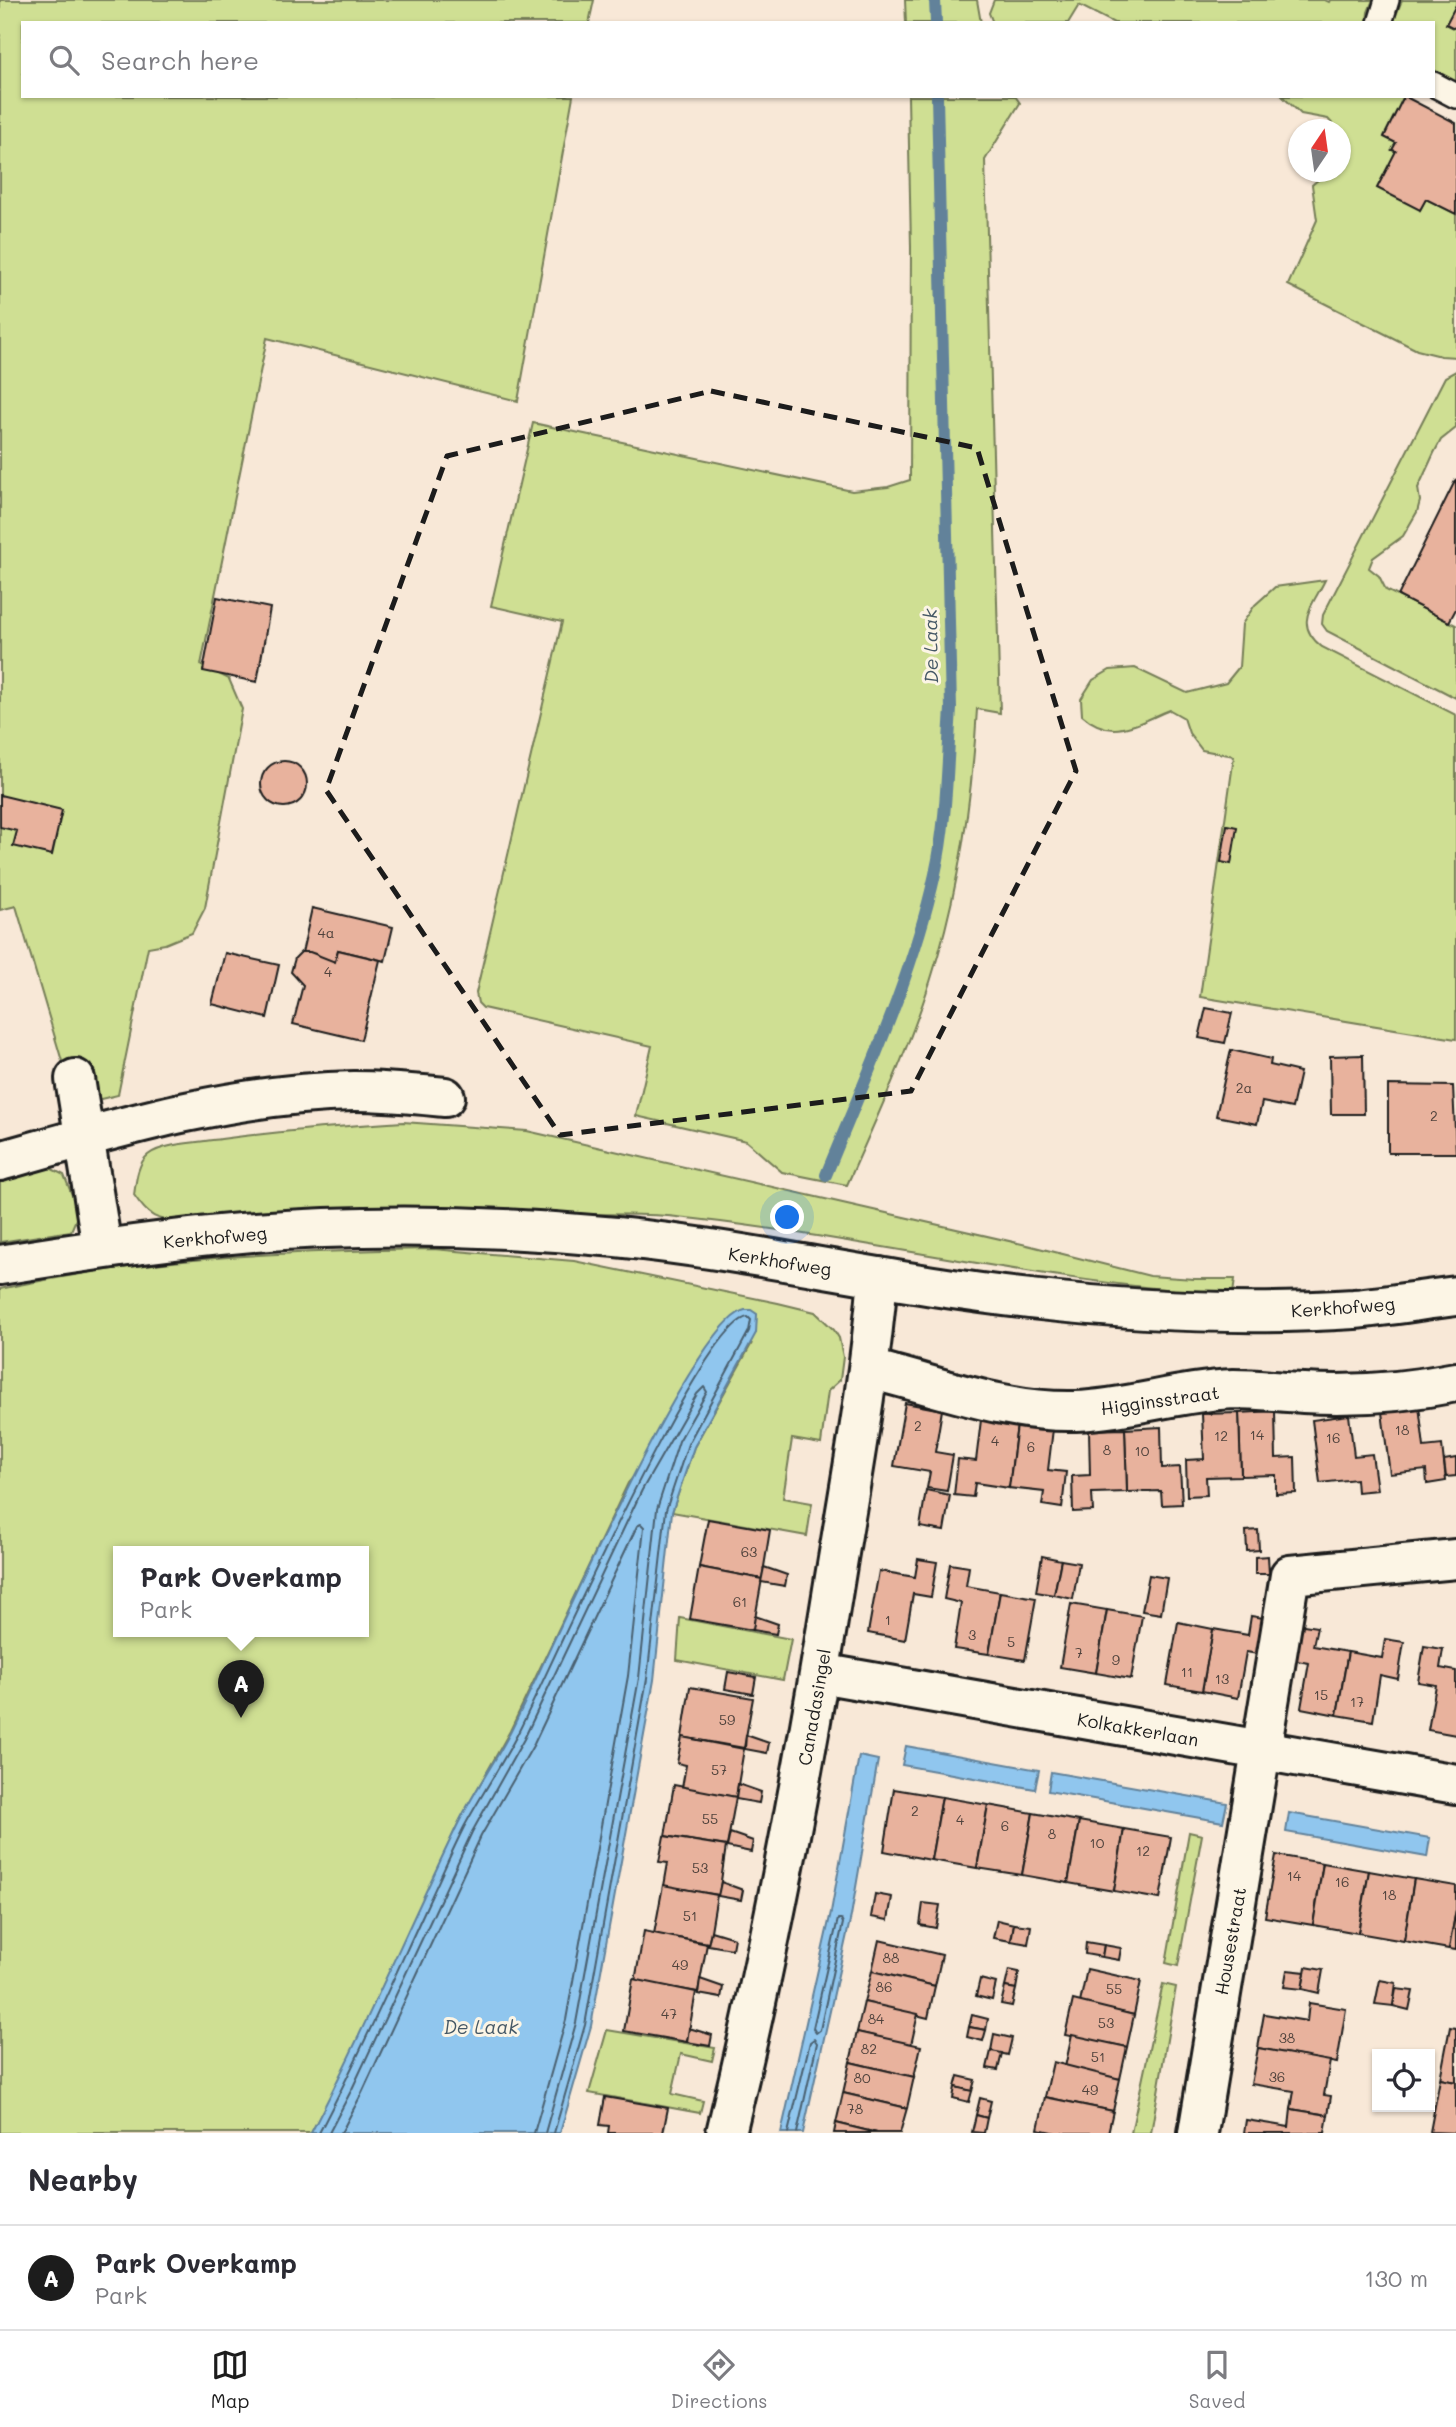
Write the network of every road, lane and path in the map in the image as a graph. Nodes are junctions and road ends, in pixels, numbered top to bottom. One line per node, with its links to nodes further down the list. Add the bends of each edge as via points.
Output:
1 (1387, 0): 2 (lane)
2 (1381, 21)
3 (1435, 85): 4 (lane)
4 (1456, 96)
5 (75, 1079): 7 (street)
6 (445, 1097): 7 (street, via 388,1092 294,1095 188,1111)
7 (85, 1137): 8 (street); 9 (street)
8 (0, 1161)
9 (102, 1248): 10 (street, Kerkhofweg); 11 (street, Kerkhofweg, via 242,1233 415,1227 516,1230 656,1242)
10 (0, 1265)
11 (878, 1277): 12 (street, Kerkhofweg, via 1028,1299 1198,1311 1355,1309); 13 (street, Canadasingel)
12 (1456, 1296)
13 (869, 1369): 14 (street, Higginsstraat, via 1000,1404 1056,1411 1204,1391 1344,1394); 16 (street, Canadasingel)
14 (1456, 1382)
15 (1456, 1559): 17 (street, Housestraat, via 1290,1575)
16 (820, 1673): 17 (street, Kolkakkerlaan); 19 (street, Canadasingel, via 778,1901)
17 (1263, 1750): 18 (street, Kolkakkerlaan); 20 (street, Housestraat)
18 (1456, 1784)
19 (726, 2133)
20 (1198, 2133)

